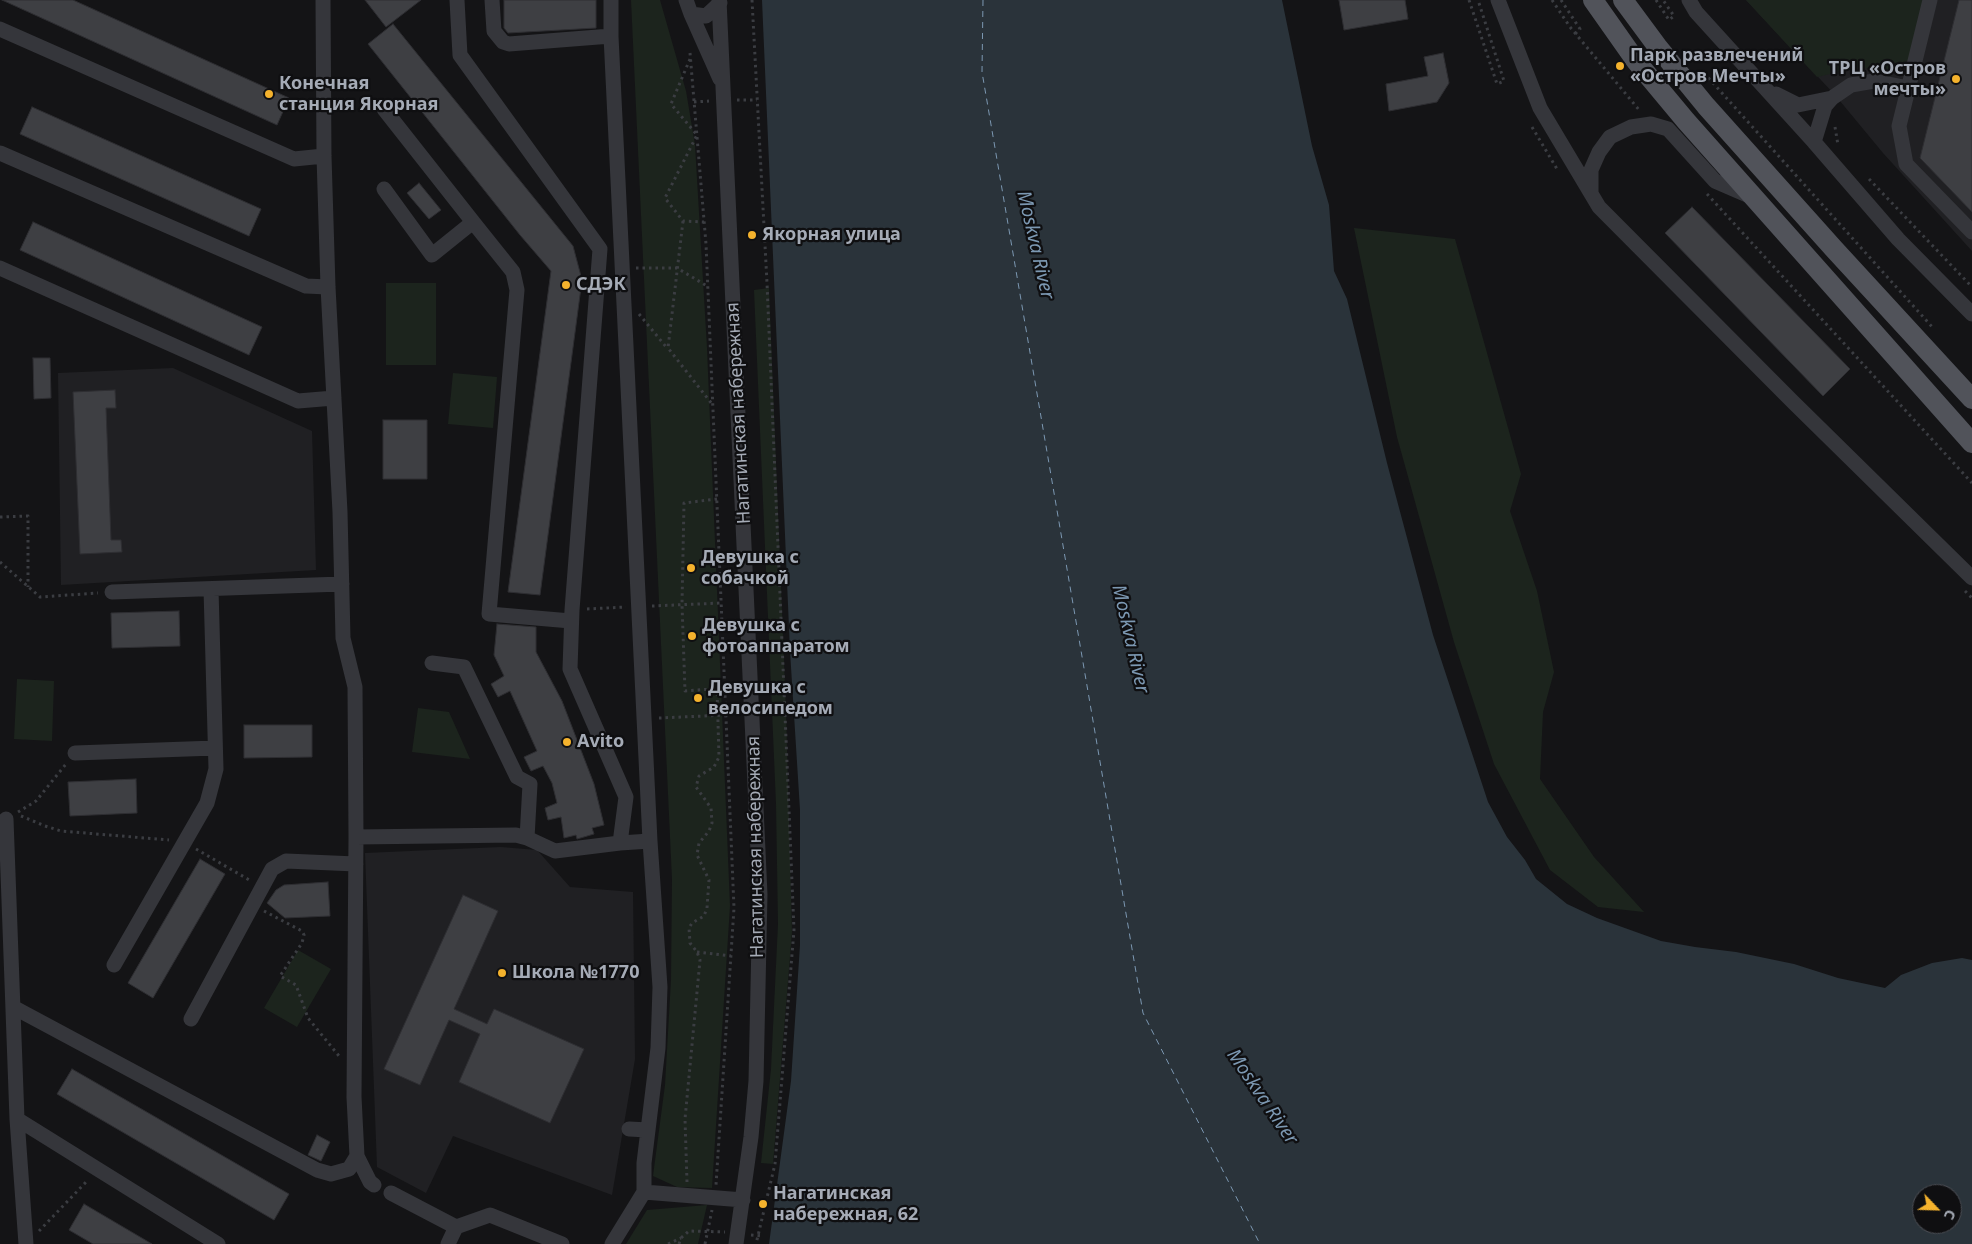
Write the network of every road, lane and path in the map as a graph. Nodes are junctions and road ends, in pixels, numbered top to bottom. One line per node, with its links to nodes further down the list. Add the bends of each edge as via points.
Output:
1 (323, 0): 34 (street)
2 (457, 0): 71 (street, via 460,55 600,249)
3 (492, 0): 21 (street, via 494,32 509,44)
4 (611, 0): 21 (street)
5 (752, 0): 118 (path, via 794,930 775,1164)
6 (1469, 0): 7 (path, via 1497,84 1504,81)
7 (1478, 0)
8 (1498, 0): 38 (street, via 1540,108)
9 (1552, 0): 20 (path)
10 (1561, 0): 20 (path, via 1580,29)
11 (1593, 0): 39 (main road, via 1655,84)
12 (1623, 0): 55 (main road, via 1706,106)
13 (1656, 0): 14 (path, via 1669,20 1674,16)
14 (1663, 0)
15 (1689, 0): 25 (street, via 1696,12)
16 (1930, 0): 24 (street)
17 (720, 2): 18 (street, via 706,16); 23 (street, Нагатинская набережная)
18 (688, 7): 23 (street)
19 (0, 29): 34 (street, via 294,159)
20 (1575, 34): 28 (path)
21 (611, 36): 45 (street)
22 (1703, 72): 52 (path)
23 (724, 87): 105 (street, Нагатинская набережная, via 760,894 756,1081)
24 (1908, 88): 26 (street, via 1874,81 1851,85); 43 (street, via 1899,126 1906,164)
25 (1768, 90): 26 (street, via 1798,105); 31 (street)
26 (1832, 98): 31 (street, via 1825,106)
27 (384, 109): 41 (street)
28 (1645, 116)
29 (1834, 121): 32 (path, via 1838,144)
30 (697, 135): 30 (path, via 692,79 692,56 671,104); 40 (path, via 665,198); 42 (path)
31 (1814, 142): 51 (street, via 1898,239)
32 (1844, 151)
33 (0, 153): 47 (street, via 306,286)
34 (324, 156): 47 (street)
35 (1863, 172): 49 (path)
36 (384, 189): 41 (street, via 432,255)
37 (1704, 191): 58 (path)
38 (1591, 194): 39 (street, via 1592,170 1610,137 1631,127 1651,124 1668,129 1715,181); 62 (street, via 1599,207 1786,396)
39 (1755, 198): 57 (main road)
40 (683, 221): 42 (path); 46 (path)
41 (473, 222): 71 (street, via 513,272 517,290 489,614)
42 (704, 222): 48 (path)
43 (1972, 232)
44 (0, 268): 54 (street, via 298,401)
45 (622, 268): 46 (path); 50 (street)
46 (677, 268): 48 (path); 53 (path)
47 (328, 287): 54 (street)
48 (708, 287): 56 (path)
49 (1972, 288)
50 (623, 295): 53 (path); 69 (street)
51 (1972, 314)
52 (1939, 334)
53 (668, 348): 56 (path)
54 (334, 398): 63 (street)
55 (1972, 399)
56 (713, 406): 59 (path)
57 (1972, 443)
58 (1972, 483)
59 (717, 499): 67 (path); 68 (path, via 684,503)
60 (0, 517): 64 (path, via 28,516)
61 (0, 562): 64 (path)
62 (1972, 578)
63 (342, 584): 65 (street); 81 (street, via 343,638 355,687)
64 (28, 587): 66 (path, via 40,598)
65 (211, 589): 66 (street); 78 (street)
66 (112, 592)
67 (721, 603): 68 (path); 74 (path)
68 (682, 604): 70 (path); 73 (path, via 685,691)
69 (638, 606): 71 (path); 77 (street)
70 (654, 606)
71 (572, 616): 85 (street, via 570,669 626,797)
72 (432, 663): 82 (street, via 464,667 517,777 530,784)
73 (717, 688): 74 (path); 76 (path)
74 (725, 688): 75 (path)
75 (726, 715): 76 (path); 90 (path, via 734,908)
76 (718, 716): 77 (path); 89 (path, via 719,757 714,767 699,776 696,787 712,815 712,823 699,843 697,855 709,880 707,908 704,916 689,928 690,943)
77 (644, 719): 83 (street)
78 (215, 748): 79 (street); 84 (street, via 216,769 207,803)
79 (75, 753): 80 (path, via 36,801)
80 (11, 816): 84 (path, via 61,831); 92 (street)
81 (356, 837): 82 (street); 86 (street)
82 (527, 838): 85 (street, via 555,851)
83 (650, 841): 85 (street); 97 (street, via 660,987 658,1048)
84 (184, 843): 87 (path); 91 (street)
85 (620, 843)
86 (356, 864): 87 (street, via 286,861 272,868); 94 (street)
87 (262, 888): 88 (street)
88 (252, 905): 93 (street); 94 (path, via 302,931 302,943 280,976 296,985 308,1018)
89 (697, 952): 90 (path); 103 (path, via 700,960 685,1119)
90 (731, 956): 104 (path)
91 (114, 965)
92 (13, 1006): 95 (street); 98 (street, via 317,1170 331,1174 349,1169)
93 (191, 1019)
94 (354, 1075): 98 (street)
95 (17, 1119): 99 (street); 109 (street)
96 (629, 1129): 97 (street)
97 (648, 1130): 101 (street)
98 (358, 1156): 100 (street)
99 (97, 1170): 109 (path); 110 (street)
100 (374, 1185)
101 (644, 1192): 103 (street); 113 (street)
102 (391, 1193): 106 (street)
103 (688, 1196): 104 (street)
104 (715, 1198): 105 (street); 107 (path)
105 (743, 1200): 117 (street, Нагатинская набережная)
106 (456, 1227): 111 (street); 112 (street, via 490,1215)
107 (708, 1230): 108 (path, via 689,1231); 116 (path)
108 (681, 1238): 114 (path); 115 (path)
109 (30, 1241)
110 (218, 1244)
111 (448, 1244)
112 (562, 1244)
113 (612, 1244)
114 (668, 1244)
115 (679, 1244)
116 (705, 1244)
117 (736, 1244)
118 (756, 1244)

